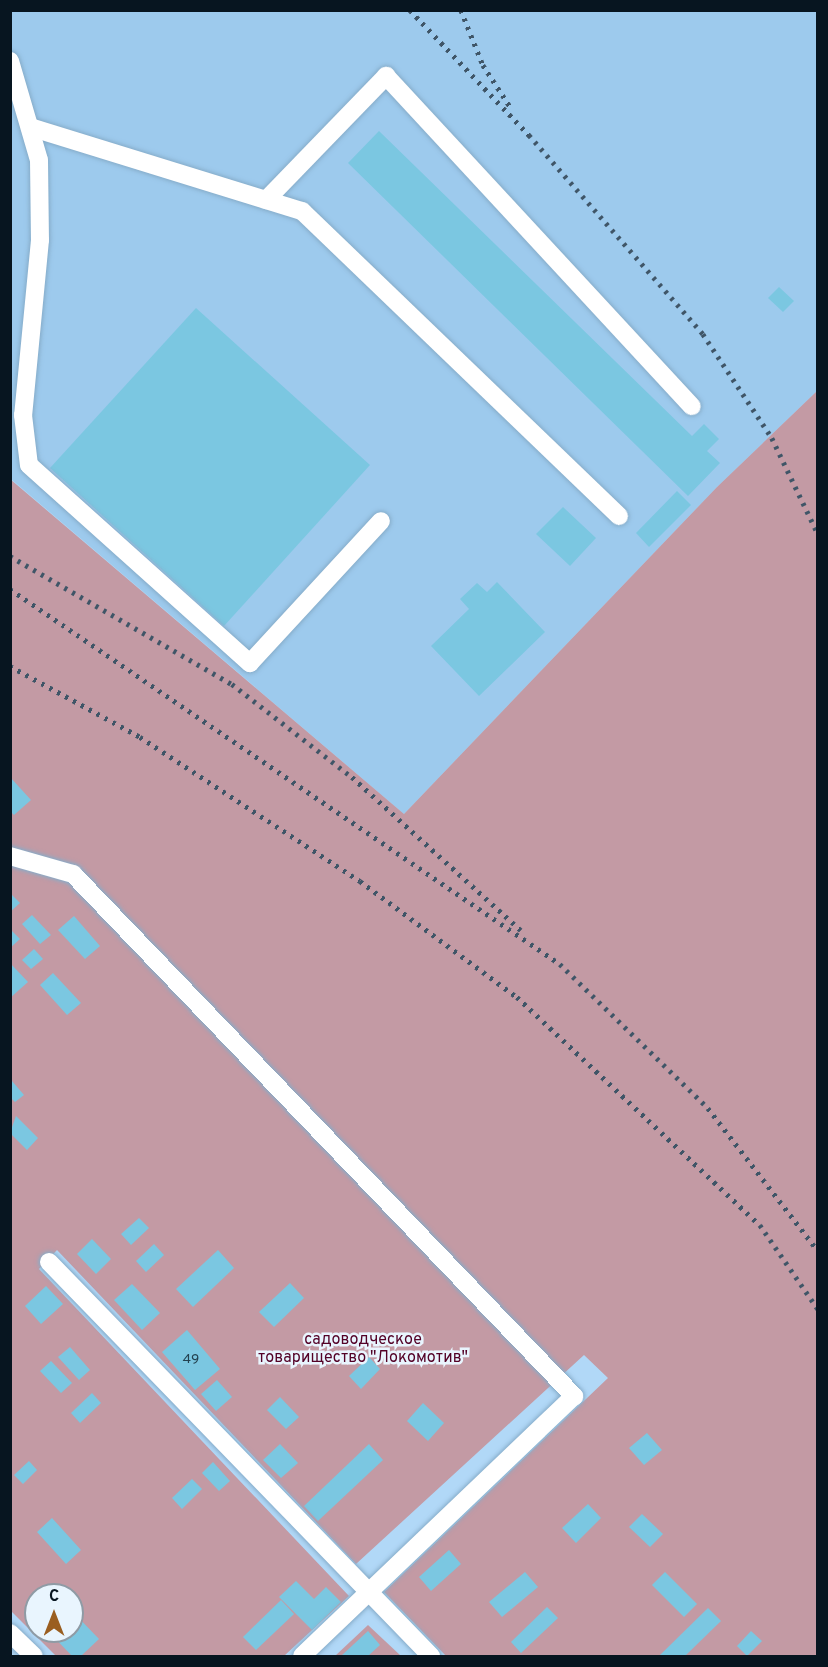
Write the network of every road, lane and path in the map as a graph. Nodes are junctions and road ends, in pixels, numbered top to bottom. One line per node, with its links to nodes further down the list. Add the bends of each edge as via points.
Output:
1 (10, 61): 2 (lane)
2 (30, 127): 3 (lane); 6 (lane, via 39,160 40,240 23,414 29,465 250,663)
3 (266, 200): 4 (lane, via 386,76); 5 (lane, via 303,211)
4 (692, 406)
5 (619, 516)
6 (381, 521)
7 (10, 856): 9 (lane, via 73,874 574,1396)
8 (49, 1262): 9 (lane)
9 (369, 1592): 12 (lane); 13 (lane)
10 (10, 1633): 11 (lane)
11 (34, 1656)
12 (302, 1656)
13 (431, 1656)

